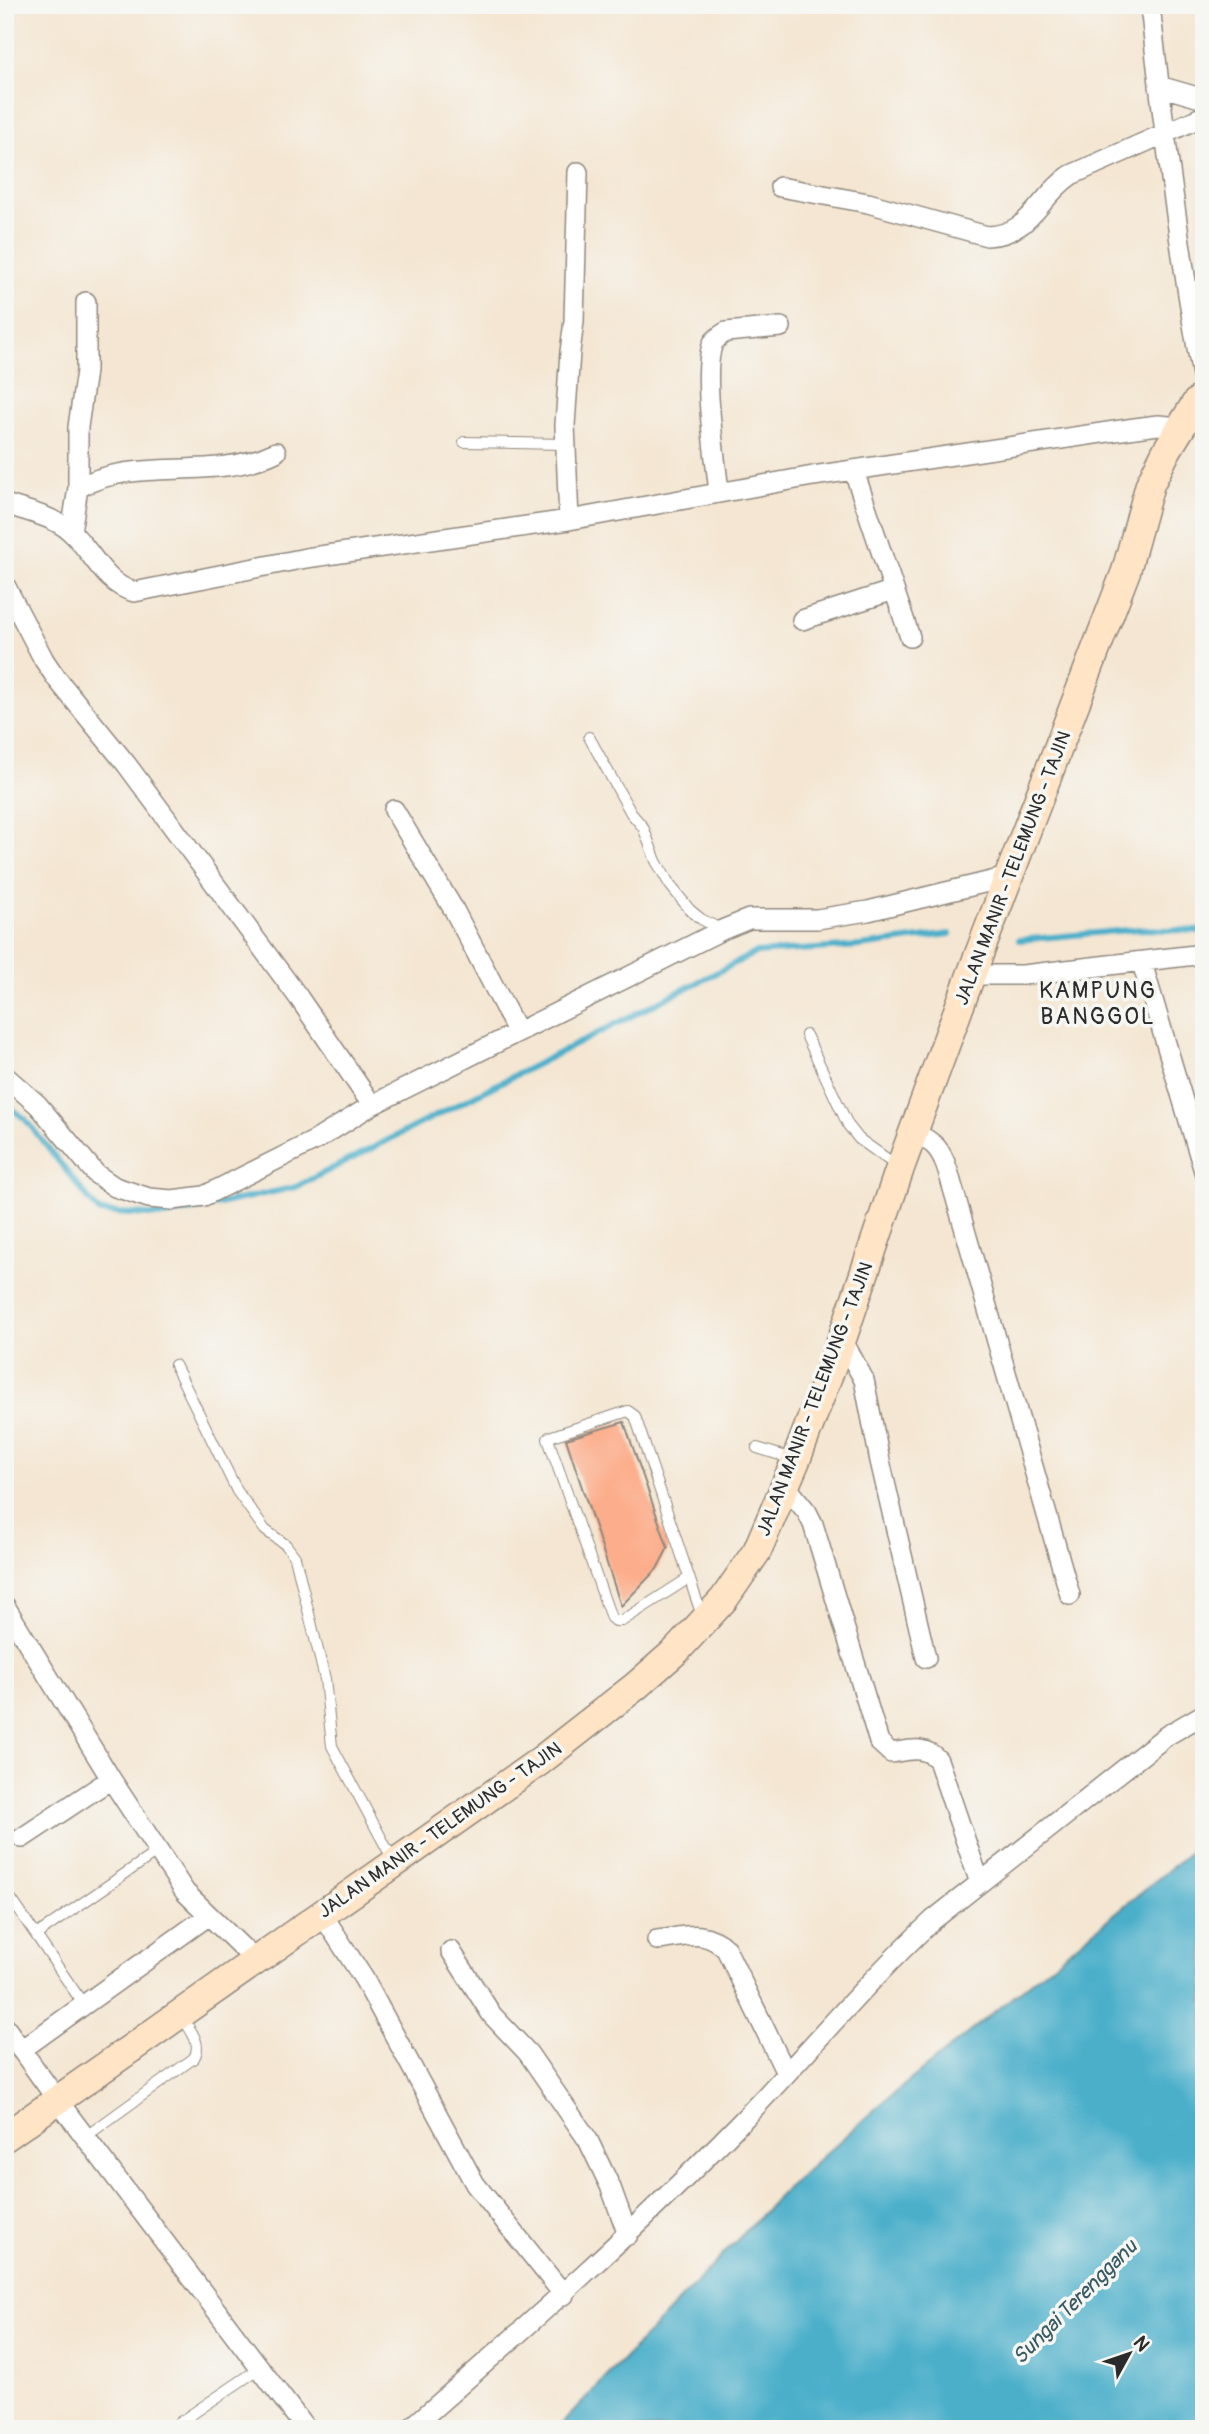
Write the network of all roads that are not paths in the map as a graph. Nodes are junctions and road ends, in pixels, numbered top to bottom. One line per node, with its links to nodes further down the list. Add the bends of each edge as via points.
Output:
1 (1150, 5): 2 (street)
2 (1159, 86): 3 (street); 5 (street)
3 (1204, 99)
4 (1204, 116): 5 (street)
5 (1164, 134): 7 (street, via 1059,183 1023,225 1002,236); 10 (street)
6 (578, 172): 14 (street)
7 (780, 187)
8 (86, 302): 17 (street)
9 (781, 327): 18 (street, via 726,332 713,344 709,392)
10 (1204, 386)
11 (1204, 396): 12 (main road, JALAN MANIR - TELEMUNG - TAJIN)
12 (1181, 427): 16 (street, via 1135,428); 28 (main road, JALAN MANIR - TELEMUNG - TAJIN, via 1150,484 1126,571)
13 (464, 443): 14 (lane)
14 (565, 444): 20 (street)
15 (276, 452): 17 (street, via 243,464 140,470 92,480)
16 (854, 471): 18 (street); 23 (street)
17 (78, 488): 21 (street)
18 (719, 494): 20 (street)
19 (5, 504): 21 (street)
20 (569, 520): 21 (street, via 306,558 134,592 109,579)
21 (71, 532)
22 (5, 585): 36 (street, via 57,678 291,987)
23 (894, 590): 24 (street); 25 (street)
24 (802, 620)
25 (910, 637)
26 (589, 737): 29 (lane, via 643,827 670,886 690,910)
27 (394, 810): 33 (street, via 454,910)
28 (1008, 877): 29 (street, via 868,911 817,919 749,919); 32 (main road, JALAN MANIR - TELEMUNG - TAJIN)
29 (722, 930): 33 (street)
30 (1204, 954): 31 (street)
31 (1142, 963): 32 (street, via 1023,975); 39 (street)
32 (971, 975): 37 (main road, JALAN MANIR - TELEMUNG - TAJIN)
33 (517, 1031): 36 (street)
34 (806, 1035): 38 (lane, via 848,1125 859,1139)
35 (5, 1076): 36 (street, via 38,1105 96,1174 115,1187 172,1200 204,1196 316,1140)
36 (372, 1105)
37 (914, 1132): 38 (main road, JALAN MANIR - TELEMUNG - TAJIN); 45 (street, via 942,1153)
38 (900, 1168): 40 (main road, JALAN MANIR - TELEMUNG - TAJIN)
39 (1204, 1171)
40 (842, 1339): 43 (main road, JALAN MANIR - TELEMUNG - TAJIN); 48 (street, via 864,1380)
41 (175, 1366): 53 (lane, via 237,1491 265,1530 295,1557 325,1679 331,1746)
42 (757, 1448): 43 (lane)
43 (791, 1473): 47 (main road, JALAN MANIR - TELEMUNG - TAJIN, via 757,1550); 54 (street, via 813,1524 879,1742 891,1753 923,1749 939,1760)
44 (690, 1578): 44 (lane, via 632,1413 549,1437 611,1618 622,1621); 47 (lane)
45 (1070, 1595)
46 (5, 1606): 50 (street)
47 (704, 1622): 53 (main road, JALAN MANIR - TELEMUNG - TAJIN, via 636,1686 540,1761)
48 (926, 1658)
49 (1204, 1714): 54 (street, via 1166,1736)
50 (111, 1779): 51 (street); 52 (street)
51 (22, 1838)
52 (158, 1851): 57 (street, via 185,1892); 58 (lane)
53 (395, 1863): 56 (main road, JALAN MANIR - TELEMUNG - TAJIN)
54 (980, 1883): 66 (street, via 903,1948)
55 (5, 1890): 58 (lane)
56 (322, 1914): 61 (main road, JALAN MANIR - TELEMUNG - TAJIN); 71 (street, via 364,1979 475,2184)
57 (208, 1916): 61 (street); 62 (street)
58 (36, 1935): 62 (lane)
59 (657, 1940): 66 (street, via 705,1934 726,1949)
60 (451, 1951): 70 (street, via 492,2015 528,2053 588,2140)
61 (256, 1961): 63 (main road, JALAN MANIR - TELEMUNG - TAJIN)
62 (84, 2005): 65 (street)
63 (181, 2014): 67 (main road, JALAN MANIR - TELEMUNG - TAJIN); 69 (lane, via 198,2044 194,2058)
64 (5, 2027): 65 (street)
65 (22, 2050): 67 (street)
66 (786, 2073): 70 (street)
67 (58, 2101): 68 (main road, JALAN MANIR - TELEMUNG - TAJIN); 69 (street)
68 (5, 2137)
69 (85, 2137): 72 (street)
70 (628, 2235): 71 (street)
71 (564, 2295): 75 (street)
72 (260, 2368): 73 (lane); 74 (street)
73 (170, 2429)
74 (306, 2429)
75 (410, 2429)

